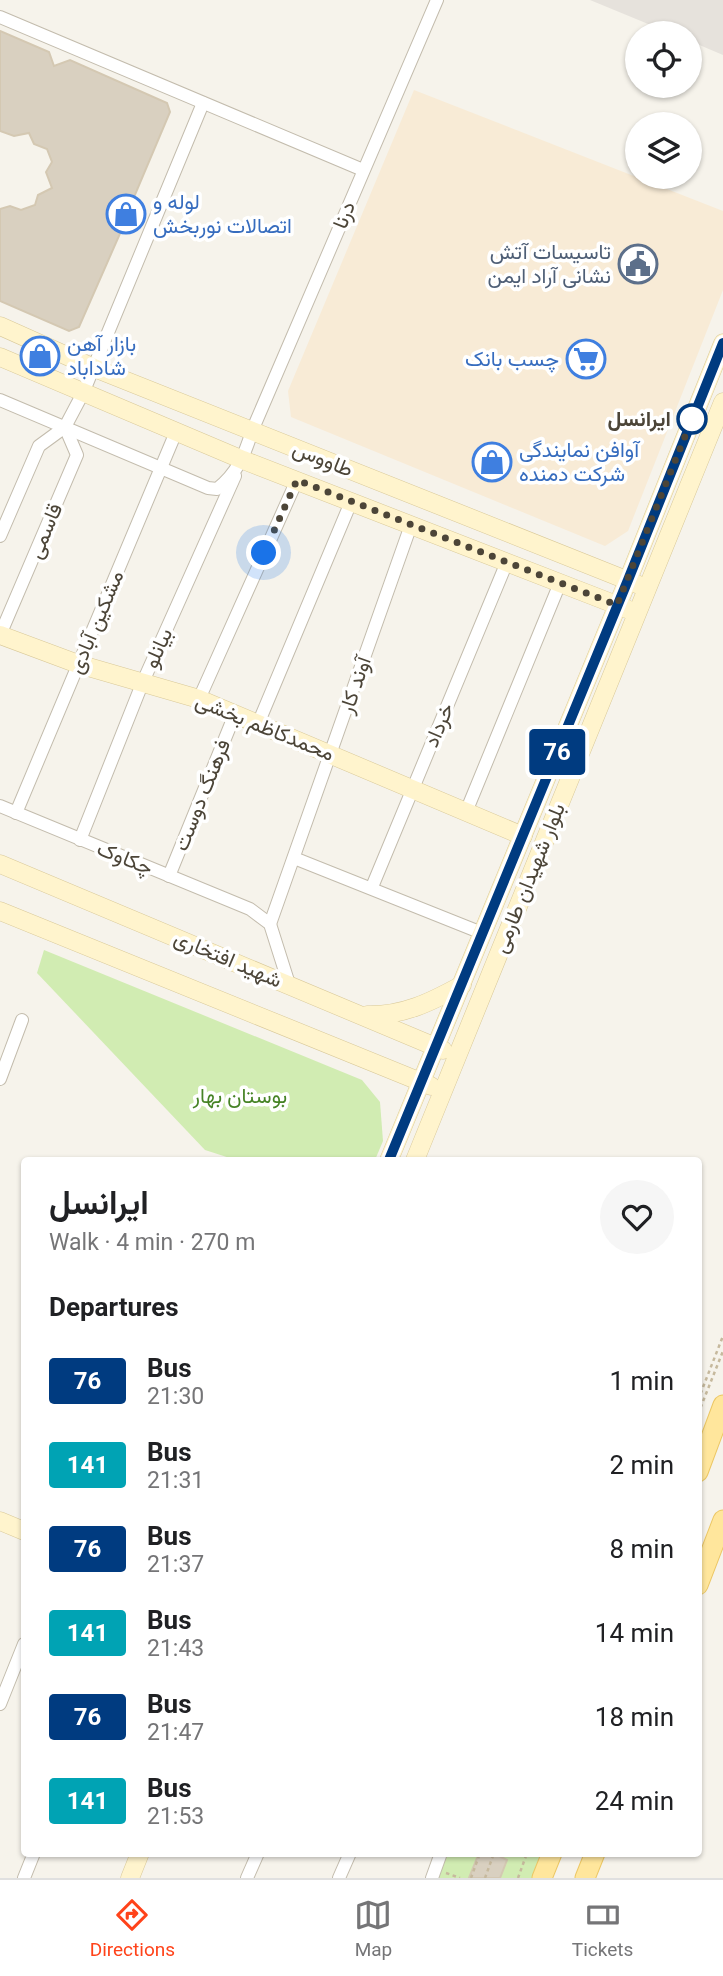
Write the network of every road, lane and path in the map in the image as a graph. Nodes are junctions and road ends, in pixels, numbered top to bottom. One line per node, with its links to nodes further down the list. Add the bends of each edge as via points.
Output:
1 (437, 0): 4 (street, درنا)
2 (0, 17): 3 (street)
3 (203, 103): 4 (street); 8 (street, قاسمی)
4 (363, 170): 13 (street, درنا)
5 (0, 326): 8 (main road, طاووس)
6 (723, 343): 23 (main road, بلوار شهیدان طارمی)
7 (0, 357): 9 (main road, طاووس)
8 (94, 368): 9 (street, قاسمی); 13 (main road, طاووس)
9 (82, 393): 12 (street, قاسمی); 14 (main road, طاووس)
10 (1, 402): 12 (street)
11 (723, 402): 15 (main road, بلوار شهیدان طارمی)
12 (65, 427): 17 (street); 21 (street, قاسمی, via 39,446); 28 (street, قاسمی, via 77,455)
13 (252, 431): 16 (street, درنا); 23 (main road, طاووس)
14 (176, 432): 16 (main road, طاووس); 17 (street, مشکین آبادی)
15 (717, 434): 25 (main road, بلوار شهیدان طارمی)
16 (243, 460): 17 (street, via 217,489); 18 (main road, طاووس); 30 (street, بیانلو)
17 (160, 468): 29 (street, مشکین آبادی)
18 (297, 480): 19 (main road, طاووس); 31 (street)
19 (351, 502): 20 (main road, طاووس); 33 (street)
20 (411, 525): 22 (main road, طاووس); 34 (street, آوند کار)
21 (0, 536)
22 (507, 562): 24 (main road, طاووس); 35 (street, خرداد)
23 (628, 580): 25 (main road, طاووس); 26 (main road, بلوار شهیدان طارمی)
24 (560, 583): 26 (main road, طاووس); 37 (street)
25 (648, 588): 27 (main road, بلوار شهیدان طارمی)
26 (617, 605): 27 (main road, طاووس); 39 (main road, بلوار شهیدان طارمی)
27 (637, 613): 53 (main road, بلوار شهیدان طارمی)
28 (0, 635): 29 (main road, محمدکاظم بخشی)
29 (78, 664): 30 (main road, محمدکاظم بخشی); 38 (street, مشکین آبادی)
30 (142, 684): 31 (main road, محمدکاظم بخشی); 40 (street, بیانلو)
31 (199, 699): 32 (main road, محمدکاظم بخشی)
32 (235, 714): 33 (main road, محمدکاظم بخشی); 43 (street, فرهنگ دوست)
33 (258, 724): 34 (main road, محمدکاظم بخشی)
34 (330, 753): 35 (main road, محمدکاظم بخشی); 41 (street, آوند کار)
35 (413, 789): 37 (main road, محمدکاظم بخشی); 44 (street, خرداد)
36 (0, 806): 38 (street, چکاوک)
37 (466, 812): 39 (main road, محمدکاظم بخشی)
38 (16, 813): 40 (street, چکاوک)
39 (523, 836): 47 (main road, بلوار شهیدان طارمی)
40 (80, 840): 43 (street, چکاوک)
41 (294, 858): 44 (street); 46 (street, آوند کار)
42 (0, 864): 48 (main road, شهید افتخاری)
43 (169, 876): 46 (street, چکاوک, via 250,909)
44 (372, 887): 47 (street)
45 (0, 911): 55 (main road, شهید افتخاری)
46 (270, 924): 48 (street)
47 (482, 933): 49 (main road, بلوار شهیدان طارمی)
48 (289, 984): 50 (main road, شهید افتخاری)
49 (462, 985): 50 (main road, via 407,1010); 52 (main road, بلوار شهیدان طارمی)
50 (361, 1014): 52 (main road, شهید افتخاری)
51 (22, 1020): 54 (street)
52 (434, 1047): 53 (main road, شهید افتخاری); 55 (main road, بلوار شهیدان طارمی)
53 (456, 1054): 56 (main road, بلوار شهیدان طارمی)
54 (0, 1079)
55 (420, 1082): 56 (main road, شهید افتخاری); 57 (main road, بلوار شهیدان طارمی)
56 (442, 1091): 58 (main road, بلوار شهیدان طارمی)
57 (390, 1157)
58 (416, 1157)
59 (723, 1336): 61 (path)
60 (723, 1351): 62 (path)
61 (702, 1390)
62 (702, 1405)
63 (723, 1405): 64 (main road)
64 (702, 1461)
65 (0, 1521): 67 (main road)
66 (723, 1521): 68 (main road)
67 (21, 1530)
68 (702, 1575)
69 (21, 1652): 70 (street)
70 (0, 1704)
71 (32, 1857): 82 (street)
72 (138, 1857): 83 (main road)
73 (256, 1857): 84 (street)
74 (348, 1857): 85 (street)
75 (440, 1857): 81 (street)
76 (479, 1857): 87 (path)
77 (493, 1857): 88 (path)
78 (526, 1857): 89 (path)
79 (550, 1857): 90 (main road)
80 (593, 1857): 91 (main road)
81 (437, 1875): 86 (path)
82 (24, 1878)
83 (130, 1878)
84 (247, 1878)
85 (339, 1878)
86 (460, 1878)
87 (471, 1878)
88 (485, 1878)
89 (518, 1878)
90 (542, 1878)
91 (585, 1878)

